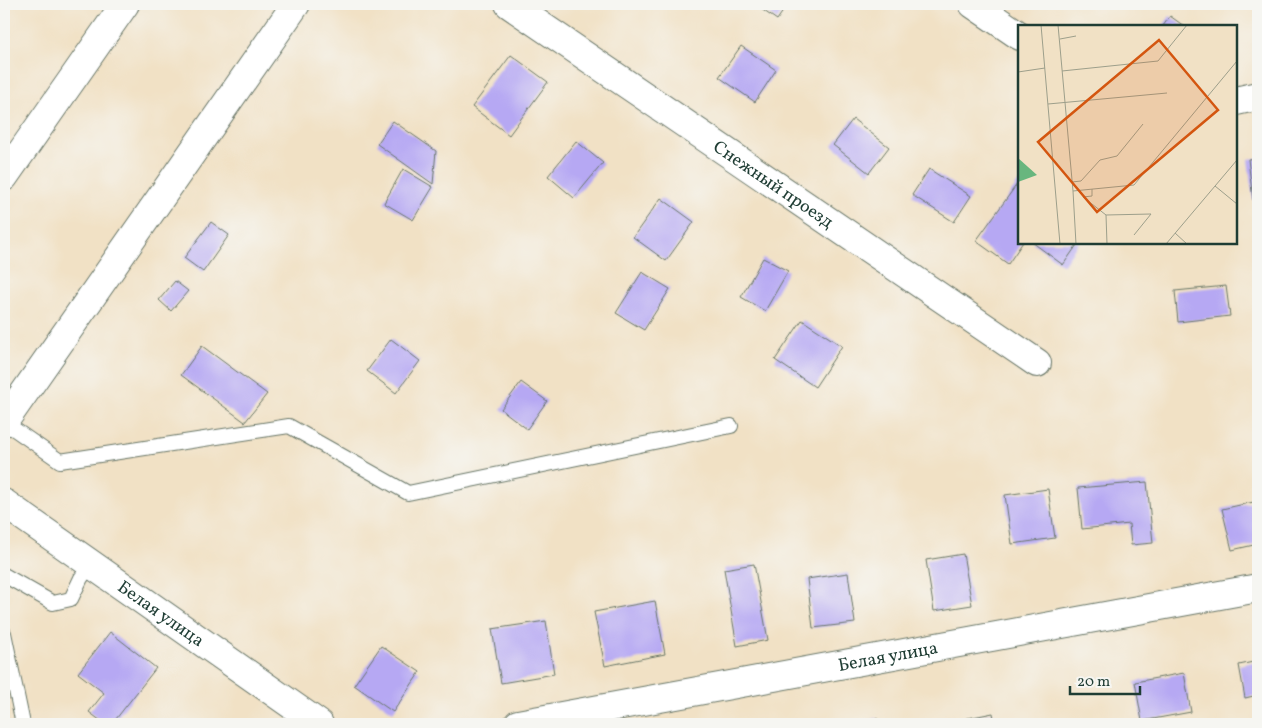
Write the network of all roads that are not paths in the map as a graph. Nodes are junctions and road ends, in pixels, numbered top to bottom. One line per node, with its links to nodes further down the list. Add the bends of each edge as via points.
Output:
1 (125, 4): 8 (street)
2 (296, 4): 10 (street)
3 (509, 4): 9 (street, Снежный проезд)
4 (973, 4): 5 (street)
5 (1018, 35)
6 (1258, 96): 7 (street)
7 (1237, 101)
8 (4, 177)
9 (1038, 363)
10 (4, 422): 11 (lane, via 60,462 289,426 408,493)
11 (731, 426)
12 (4, 503): 13 (street, Белая улица)
13 (91, 565): 14 (lane, via 80,578 71,599 53,603); 18 (street, Белая улица)
14 (4, 575)
15 (1258, 588): 19 (street, Белая улица)
16 (4, 632): 17 (lane)
17 (23, 724)
18 (319, 724)
19 (518, 724)

